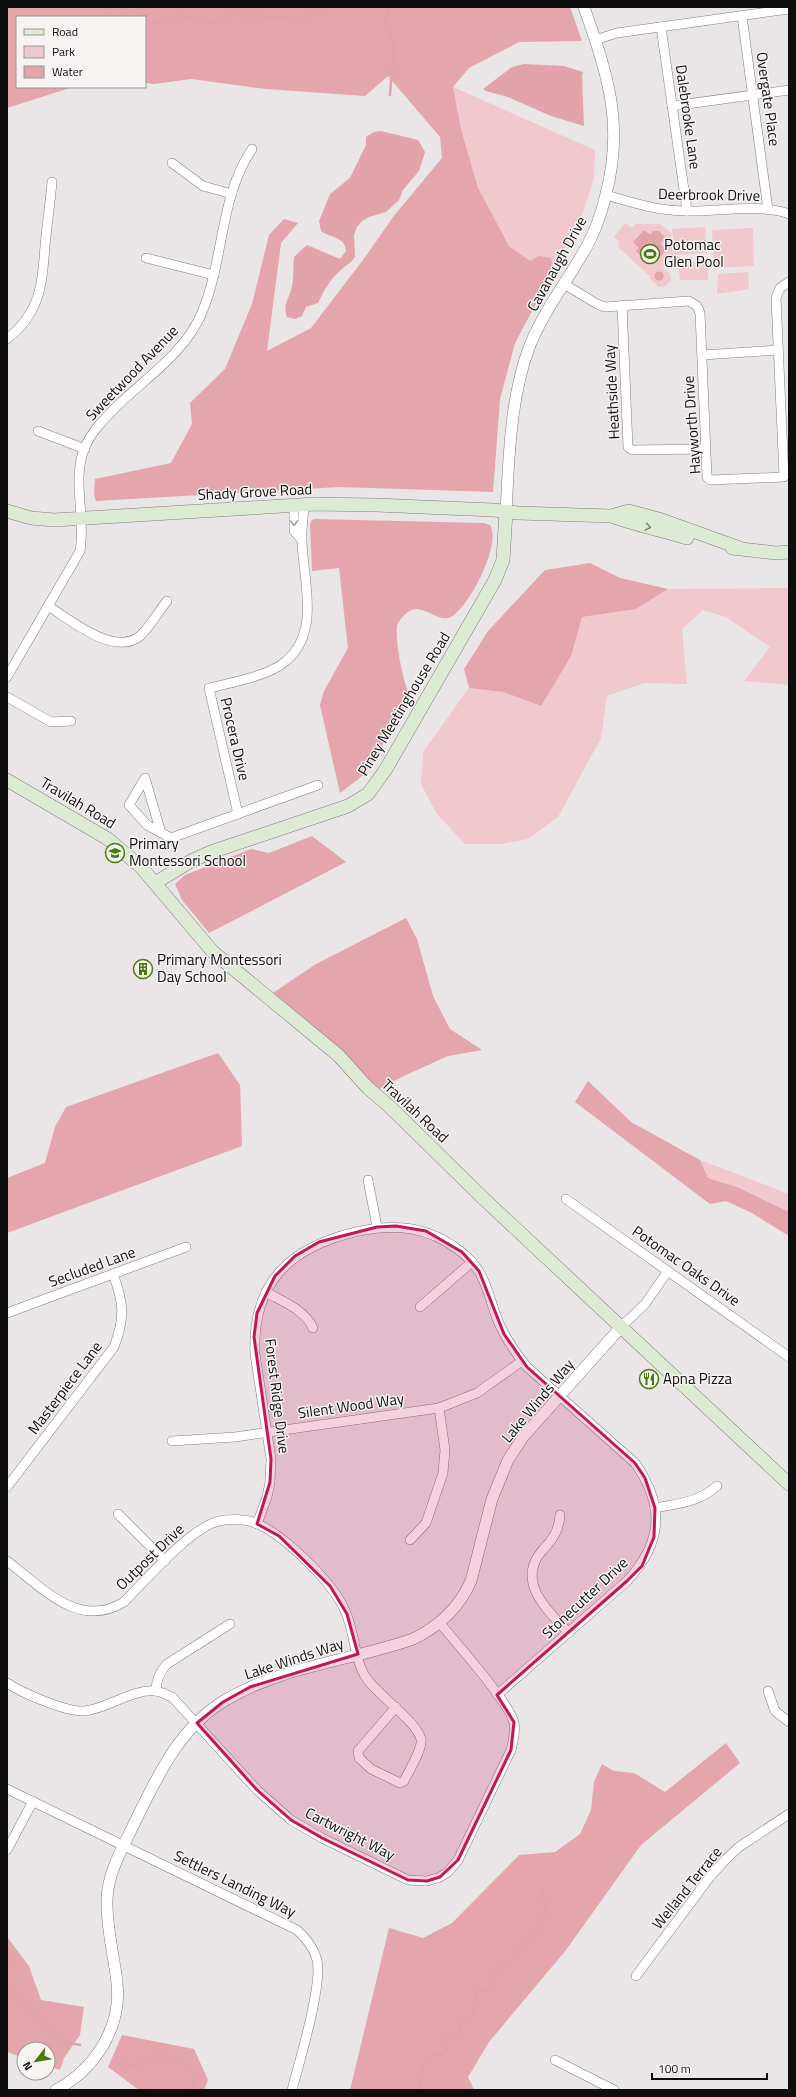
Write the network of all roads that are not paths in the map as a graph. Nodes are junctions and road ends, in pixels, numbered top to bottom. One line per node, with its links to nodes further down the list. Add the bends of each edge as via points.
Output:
1 (584, 7): 5 (street, Cavanaugh Drive)
2 (789, 9): 3 (street)
3 (742, 16): 4 (street); 7 (street, Overgate Place)
4 (661, 27): 5 (street, via 617,33); 8 (street, Dalebrooke Lane)
5 (595, 40): 13 (street, Cavanaugh Drive, via 611,96 615,135 613,166)
6 (789, 90): 7 (street)
7 (752, 94): 8 (street); 14 (street, Overgate Place)
8 (672, 106): 15 (street, Dalebrooke Lane)
9 (252, 149): 12 (street, Sweetwood Avenue, via 240,169)
10 (172, 163): 12 (street, via 203,186)
11 (52, 182): 22 (street, via 39,294 24,324)
12 (232, 194): 18 (street, Sweetwood Avenue)
13 (606, 195): 15 (street, Deerbrook Drive, via 641,206); 20 (street, Cavanaugh Drive, via 588,245)
14 (768, 210): 15 (street, Deerbrook Drive); 16 (street, Deerbrook Drive)
15 (687, 212)
16 (789, 214)
17 (146, 258): 18 (street)
18 (214, 275): 26 (street, Sweetwood Avenue, via 203,311 190,334 106,417)
19 (789, 282): 23 (street, Hayworth Drive, via 780,288 776,298)
20 (564, 284): 21 (street, Hayworth Drive, via 605,307); 30 (street, Cavanaugh Drive, via 537,330 518,386)
21 (622, 305): 24 (street, Hayworth Drive, via 689,302 697,306 700,313); 27 (street, Heathside Way, via 628,447 632,450)
22 (7, 339)
23 (778, 350): 24 (street); 27 (street, Hayworth Drive, via 784,476 710,480 707,477)
24 (702, 355): 27 (street, Hayworth Drive)
25 (38, 431): 26 (street)
26 (84, 448): 31 (street, Sweetwood Avenue, via 79,477)
27 (705, 449)
28 (299, 505): 30 (main road, Shady Grove Road, via 376,505); 31 (main road, Shady Grove Road); 40 (street, Procera Drive, via 294,531 301,539 307,624 296,649 280,665 249,678 208,688)
29 (7, 511): 31 (main road, Shady Grove Road, via 41,519)
30 (506, 512): 32 (main road, via 611,516 629,511 740,548 776,553); 42 (main road, Piney Meetinghouse Road, via 502,560 495,580 386,770 368,794 337,810 211,852)
31 (81, 519): 34 (street, Sweetwood Avenue, via 80,551)
32 (789, 552)
33 (166, 602): 34 (street, via 140,636 121,643 101,638)
34 (48, 606): 35 (street, Sweetwood Avenue)
35 (7, 677)
36 (7, 696): 37 (street, via 51,722)
37 (71, 721)
38 (7, 780): 42 (main road, Travilah Road, via 108,839 141,867)
39 (318, 785): 40 (street)
40 (238, 814): 41 (street, via 171,838)
41 (161, 833): 41 (street, via 155,812 145,778 129,805 147,825)
42 (155, 883): 53 (main road, Travilah Road, via 213,952 338,1055 368,1088)
43 (368, 1180): 45 (street)
44 (566, 1199): 48 (street, Potomac Oaks Drive)
45 (377, 1227): 47 (street, Forest Ridge Drive, via 396,1226 426,1231 448,1242); 50 (street, Forest Ridge Drive, via 334,1237 306,1249 286,1264)
46 (186, 1247): 49 (street, Secluded Lane)
47 (472, 1262): 51 (street); 56 (street, Forest Ridge Drive, via 485,1282 504,1334)
48 (668, 1271): 53 (street, via 645,1304); 55 (street, Potomac Oaks Drive)
49 (114, 1274): 52 (street, Secluded Lane); 63 (street, Masterpiece Lane, via 123,1310 121,1329 114,1347)
50 (266, 1292): 54 (street, via 302,1312); 59 (street, Forest Ridge Drive, via 257,1313 254,1337)
51 (420, 1306)
52 (7, 1313)
53 (621, 1327): 57 (street, Lake Winds Way); 61 (main road, Travilah Road)
54 (313, 1328)
55 (789, 1357)
56 (522, 1361): 57 (street, Forest Ridge Drive); 58 (street, Silent Wood Way, via 477,1393)
57 (560, 1396): 64 (street, Stonecutter Drive, via 635,1463 645,1478); 71 (street, Lake Winds Way, via 508,1460 492,1499 471,1581 458,1605)
58 (439, 1408): 59 (street, Silent Wood Way); 68 (street, via 444,1450 443,1473 426,1524)
59 (267, 1432): 60 (street, Silent Wood Way); 67 (street, Forest Ridge Drive, via 271,1459 270,1482)
60 (172, 1441)
61 (789, 1484)
62 (717, 1486): 64 (street, via 706,1496 696,1500)
63 (7, 1487)
64 (655, 1508): 73 (street, Stonecutter Drive, via 654,1537 642,1566)
65 (118, 1514): 70 (street)
66 (560, 1515): 73 (street, via 560,1526 538,1557 533,1576 535,1592 540,1601)
67 (257, 1524): 70 (street, Outpost Drive, via 245,1520 232,1520 207,1525 192,1535); 74 (street, Outpost Drive, via 279,1536 330,1586 347,1614)
68 (410, 1540)
69 (7, 1561): 70 (street, Outpost Drive, via 62,1603 95,1613 115,1608 124,1602)
70 (165, 1561)
71 (440, 1623): 74 (street, Lake Winds Way, via 413,1639); 78 (street, Cartwright Way)
72 (230, 1624): 76 (street, via 167,1664 156,1682)
73 (569, 1633): 78 (street, Stonecutter Drive)
74 (358, 1654): 79 (street, Outpost Drive, via 366,1677 376,1691); 81 (street, Lake Winds Way, via 250,1687 223,1702)
75 (7, 1683): 76 (street, via 59,1707 77,1711 96,1709 145,1691)
76 (156, 1690): 81 (street, Cartwright Way, via 172,1697)
77 (768, 1691): 80 (street, via 775,1711)
78 (498, 1695): 81 (street, Cartwright Way, via 514,1722 511,1750 458,1860 448,1872 427,1881 408,1880 291,1820 257,1790)
79 (396, 1707): 79 (street, Outpost Drive, via 421,1737 422,1744 404,1781 400,1783 371,1769 359,1758 358,1751)
80 (789, 1722)
81 (197, 1723): 85 (street, Lake Winds Way, via 173,1750 160,1770)
82 (7, 1789): 83 (street, Settlers Landing Way)
83 (33, 1801): 85 (street, Settlers Landing Way); 86 (street)
84 (789, 1814): 87 (street, Welland Terrace, via 739,1847 726,1859)
85 (124, 1845): 89 (street, Lake Winds Way, via 112,1873 107,1897 117,1984 117,2004 112,2026 98,2055 78,2076); 90 (street, Settlers Landing Way, via 297,1930 305,1938 318,1962 318,1981)
86 (7, 1850)
87 (636, 1976)
88 (554, 2060): 91 (street)
89 (56, 2090)
90 (292, 2090)
91 (614, 2090)

